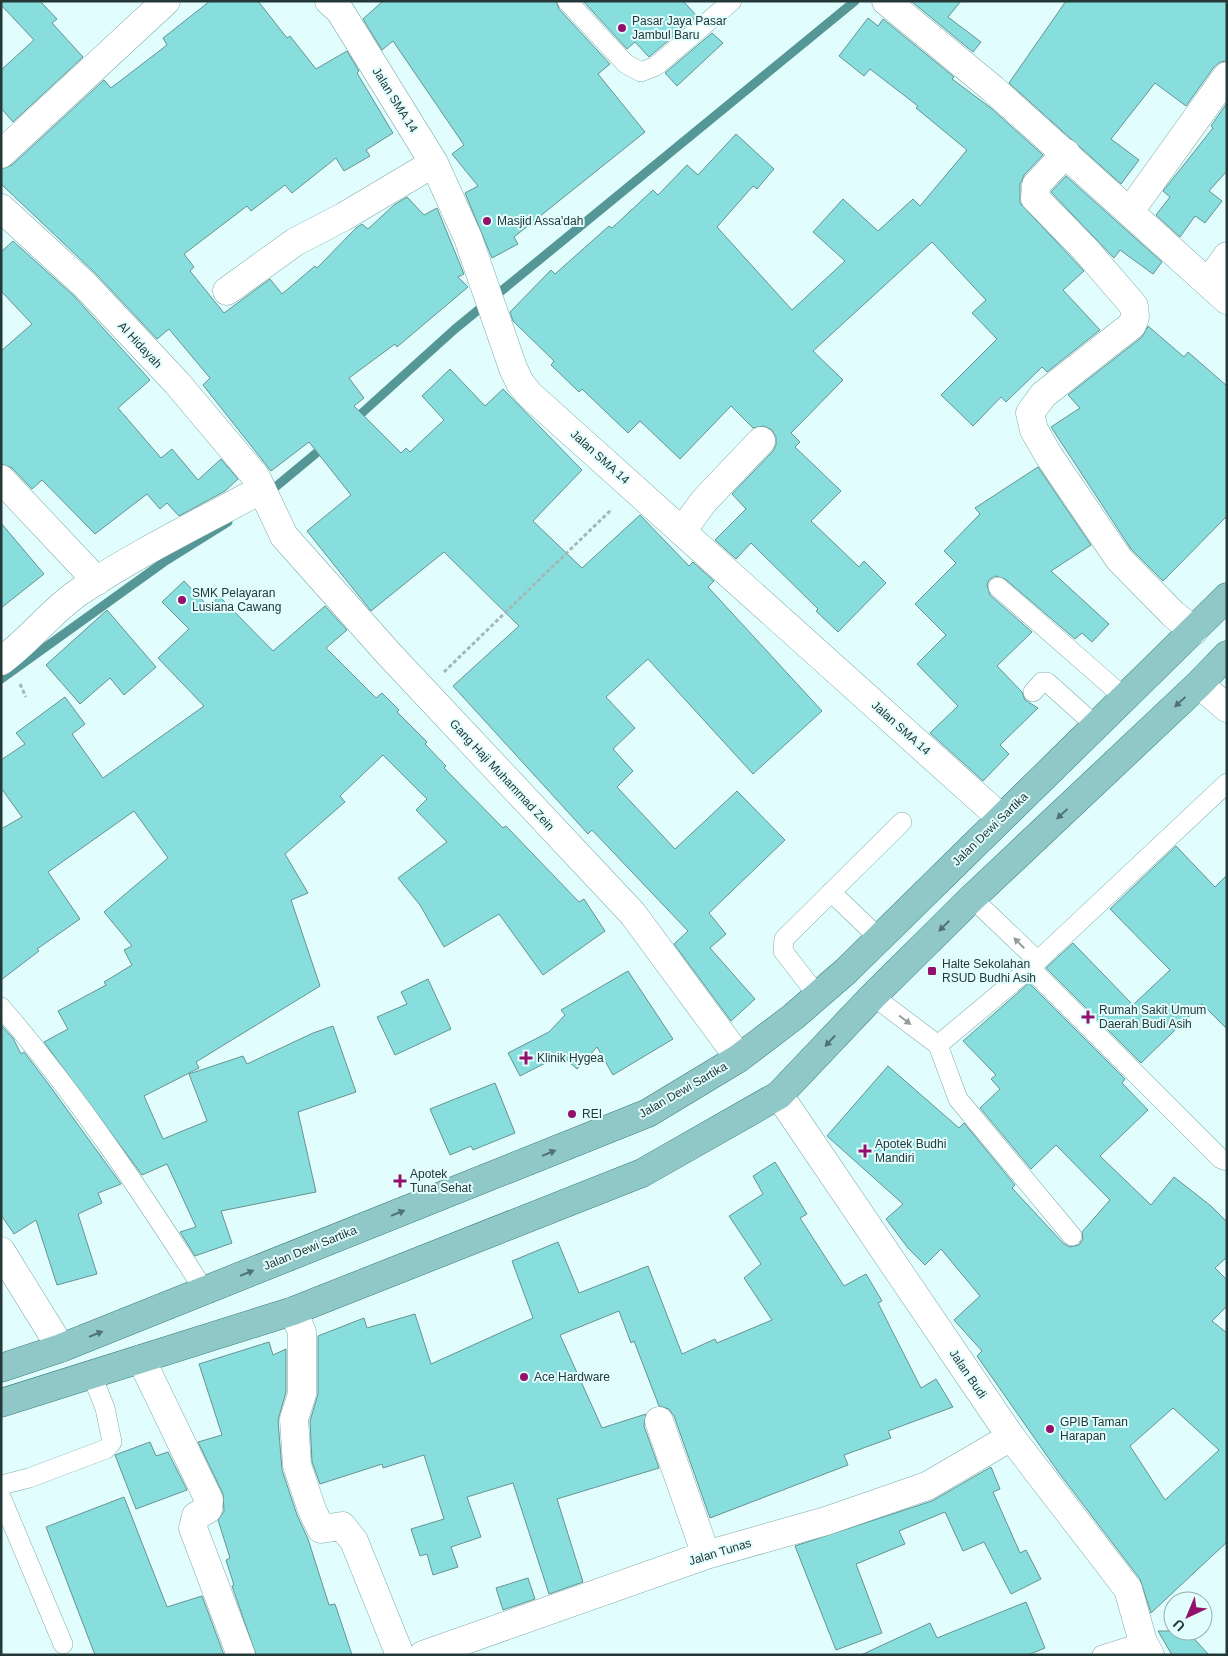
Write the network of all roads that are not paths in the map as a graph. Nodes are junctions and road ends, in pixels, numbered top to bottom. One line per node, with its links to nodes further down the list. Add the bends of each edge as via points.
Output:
1 (166, 1): 8 (street)
2 (567, 1): 3 (lane, via 626,64 641,72 656,66)
3 (732, 1)
4 (886, 1): 7 (street)
5 (340, 5): 9 (street, Jalan SMA 14)
6 (1227, 76): 11 (street)
7 (1066, 153): 11 (street); 22 (street, via 1036,186 1035,198 1134,306 1135,317 1132,326 1043,395 1030,413 1034,430 1118,559)
8 (1, 154)
9 (434, 163): 13 (street, via 296,242); 18 (street, Jalan SMA 14, via 468,238 520,383)
10 (1, 208): 17 (street, Al Hidayah, via 85,285 177,383 256,477)
11 (1130, 211): 14 (street)
12 (1227, 256): 14 (street)
13 (228, 291)
14 (1217, 292)
15 (761, 441): 18 (street, via 704,501)
16 (1, 479): 19 (street)
17 (263, 492): 19 (street, via 131,558); 41 (street, Gang Haji Muhammad Zein, via 284,536 424,692 632,914)
18 (682, 530): 31 (street, Jalan SMA 14)
19 (97, 581): 24 (street, via 77,594)
20 (998, 587): 27 (lane)
21 (1227, 597): 22 (main road, Jalan Dewi Sartika)
22 (1194, 631): 27 (main road, Jalan Dewi Sartika)
23 (1227, 655): 25 (main road)
24 (10, 671)
25 (1199, 684): 28 (street); 34 (main road, one-way to 34)
26 (1033, 692): 29 (lane, via 1042,682 1047,682)
27 (1125, 698): 29 (main road, Jalan Dewi Sartika)
28 (1227, 708)
29 (1096, 726): 31 (main road, Jalan Dewi Sartika)
30 (1227, 783): 36 (lane)
31 (1001, 818): 35 (main road, Jalan Dewi Sartika)
32 (902, 822): 33 (lane)
33 (831, 892): 35 (lane); 37 (lane, via 784,939 783,951)
34 (972, 898): 36 (lane, one-way to 34); 38 (main road, one-way to 38)
35 (879, 938): 37 (main road, Jalan Dewi Sartika)
36 (1033, 964): 40 (lane); 43 (lane, via 1221,1159)
37 (817, 995): 41 (main road, Jalan Dewi Sartika)
38 (873, 996): 40 (lane, one-way to 40); 42 (main road, one-way to 42)
39 (1, 1007): 46 (lane, via 34,1045 128,1173)
40 (938, 1045): 44 (lane, via 958,1099)
41 (738, 1058): 46 (main road, Jalan Dewi Sartika, one-way to 41, via 648,1113)
42 (778, 1095): 47 (main road, via 642,1173); 54 (street, Jalan Budi)
43 (1227, 1161)
44 (1072, 1236)
45 (1, 1251): 48 (street)
46 (204, 1290): 48 (main road, Jalan Dewi Sartika, one-way to 46)
47 (293, 1310): 49 (main road); 61 (street, via 302,1332 302,1394 294,1419 297,1465 321,1528 342,1526 354,1541)
48 (61, 1348): 50 (main road, Jalan Dewi Sartika)
49 (141, 1359): 51 (main road); 60 (street, via 209,1500 208,1509 196,1516 193,1528)
50 (1, 1368)
51 (91, 1373): 52 (main road); 55 (lane, via 106,1415 112,1442 109,1446)
52 (1, 1403)
53 (659, 1421): 57 (street)
54 (1011, 1437): 57 (street, Jalan Tunas, via 927,1486 826,1521); 59 (street, Jalan Budi, via 1128,1589)
55 (1, 1485)
56 (1, 1497): 58 (lane)
57 (706, 1555): 62 (street, Jalan Tunas)
58 (63, 1644)
59 (1147, 1648): 63 (lane)
60 (241, 1655)
61 (400, 1655)
62 (423, 1655)
63 (1102, 1655)

